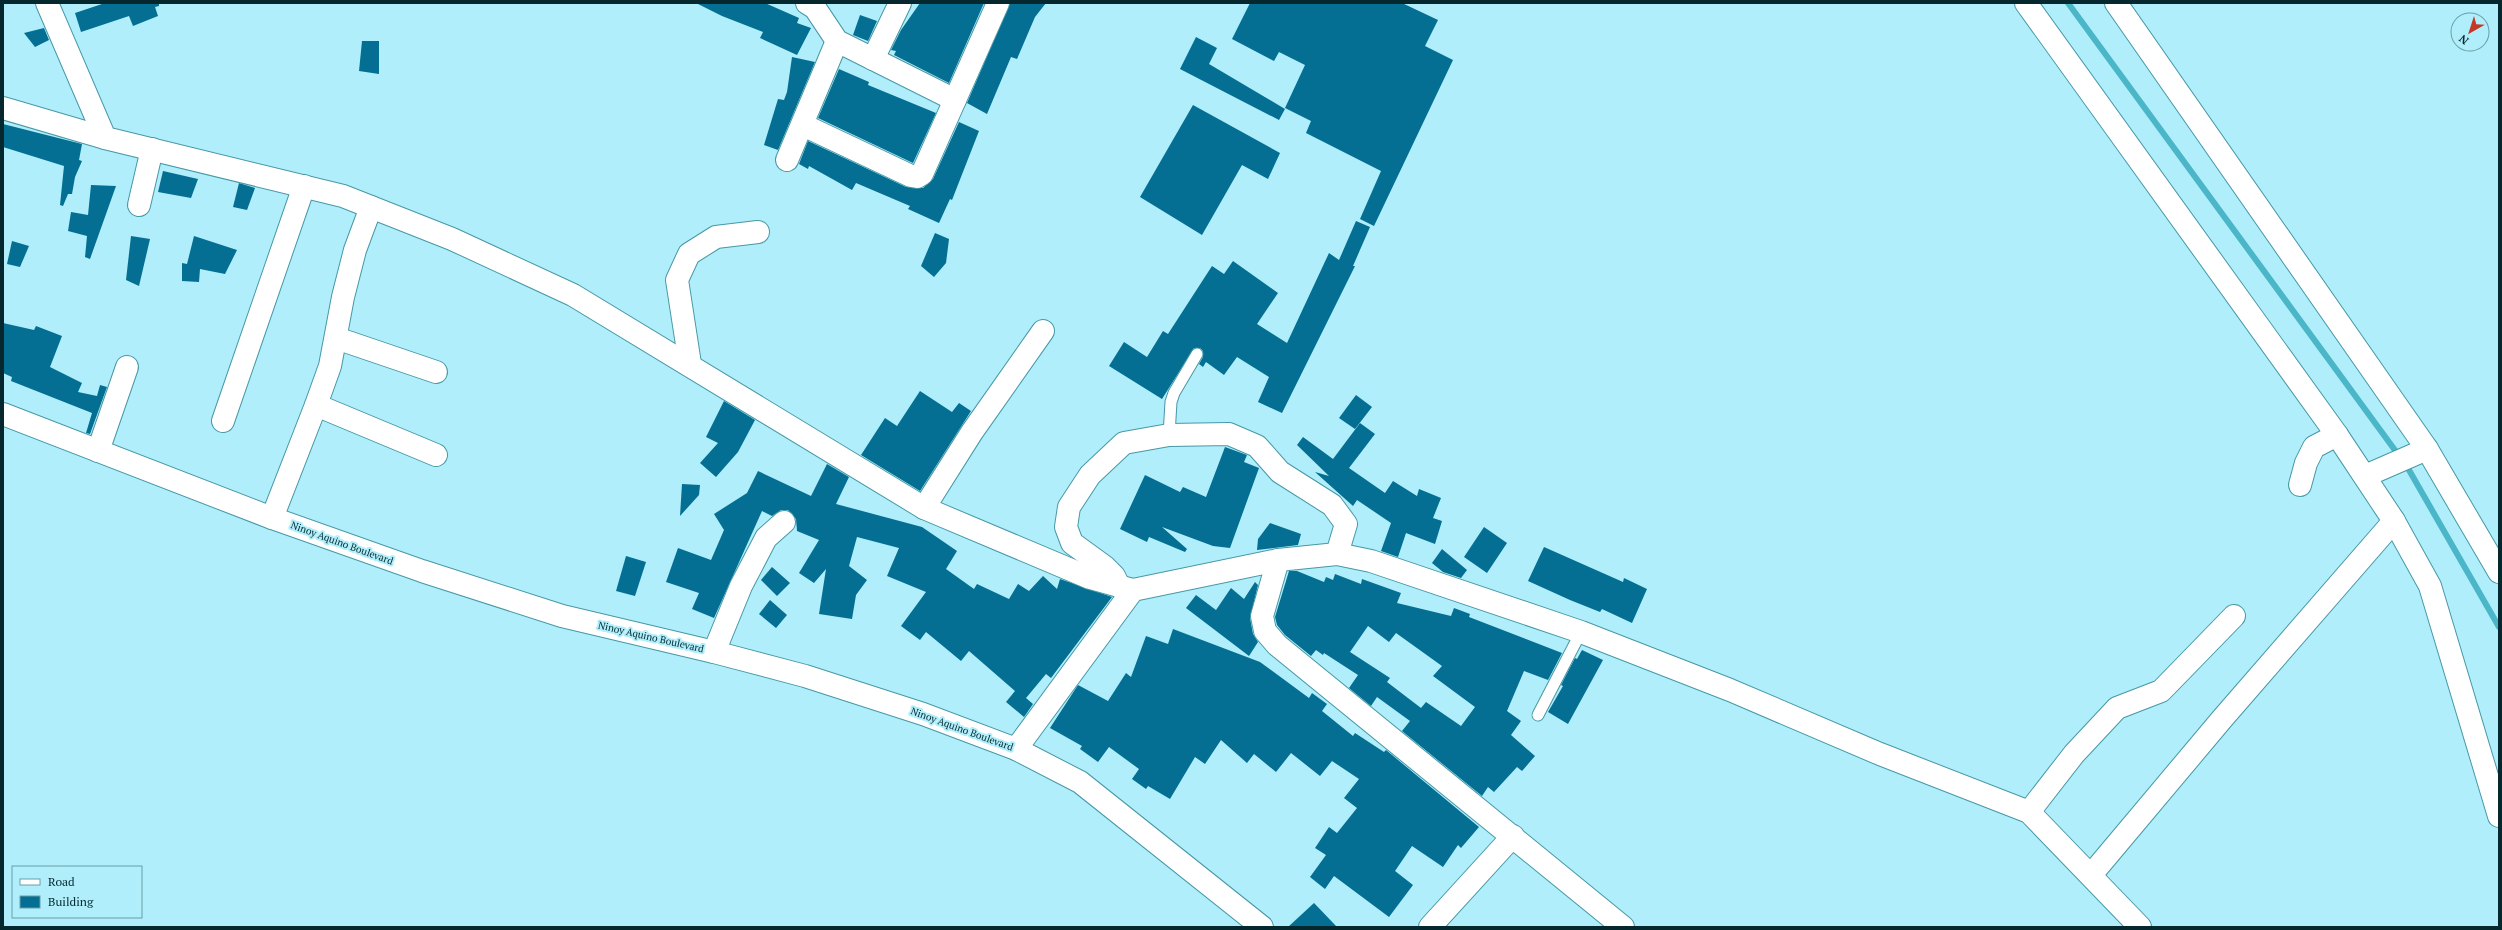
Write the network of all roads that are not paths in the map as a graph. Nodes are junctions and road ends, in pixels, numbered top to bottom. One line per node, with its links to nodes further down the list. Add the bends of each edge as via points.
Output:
1 (47, 3): 12 (street)
2 (900, 3): 8 (street)
3 (998, 3): 9 (street)
4 (2026, 3): 29 (street)
5 (2116, 3): 30 (street)
6 (813, 5): 7 (street)
7 (838, 41): 8 (street); 11 (street)
8 (874, 59): 9 (street)
9 (955, 100): 11 (street, via 922,174 917,177)
10 (3, 108): 12 (street)
11 (803, 125): 14 (street)
12 (105, 138): 13 (street)
13 (152, 149): 15 (street); 16 (street)
14 (787, 160)
15 (304, 186): 17 (street, via 343,196); 27 (street)
16 (138, 205)
17 (371, 207): 20 (street, via 355,250); 22 (street, via 452,239 573,295)
18 (758, 232): 22 (street, via 716,237 689,254 677,280)
19 (1044, 331): 35 (street, via 972,432)
20 (336, 338): 24 (street); 25 (street, via 330,366)
21 (1197, 354): 28 (lane, via 1174,393)
22 (690, 364): 35 (street)
23 (127, 367): 31 (street)
24 (436, 372)
25 (316, 405): 32 (street); 36 (street)
26 (3, 414): 31 (street, Ninoy Aquino Boulevard)
27 (223, 421)
28 (1169, 435): 39 (street, via 1229,434 1257,446 1280,472 1332,505 1346,524); 42 (street, via 1124,443 1090,475 1069,507 1066,527 1072,543 1105,567)
29 (2337, 435): 33 (street); 34 (street, via 2314,447)
30 (2427, 449): 33 (street); 41 (street)
31 (98, 451): 36 (street, Ninoy Aquino Boulevard)
32 (436, 455)
33 (2364, 476): 37 (street)
34 (2300, 485)
35 (924, 508): 42 (street, via 1090,578)
36 (272, 518): 45 (street, Ninoy Aquino Boulevard, via 422,572 562,616)
37 (2394, 521): 49 (street, via 2430,586); 51 (street)
38 (784, 522): 45 (street, via 766,538 741,586)
39 (1337, 554): 40 (street); 44 (street, via 1371,561)
40 (1278, 560): 42 (street); 50 (street, via 1262,616 1264,631 1276,645)
41 (2499, 572)
42 (1126, 588): 47 (street)
43 (2234, 616): 48 (street, via 2161,691 2117,708 2074,754)
44 (1581, 632): 46 (lane); 48 (street)
45 (714, 652): 47 (street, Ninoy Aquino Boulevard, via 805,676 923,714)
46 (1538, 715)
47 (1016, 749): 52 (street, Ninoy Aquino Boulevard, via 1080,782)
48 (2029, 812): 51 (street)
49 (2499, 816)
50 (1513, 836): 53 (street); 54 (street)
51 (2091, 875): 55 (street)
52 (1262, 927)
53 (1430, 927)
54 (1623, 927)
55 (2140, 927)

